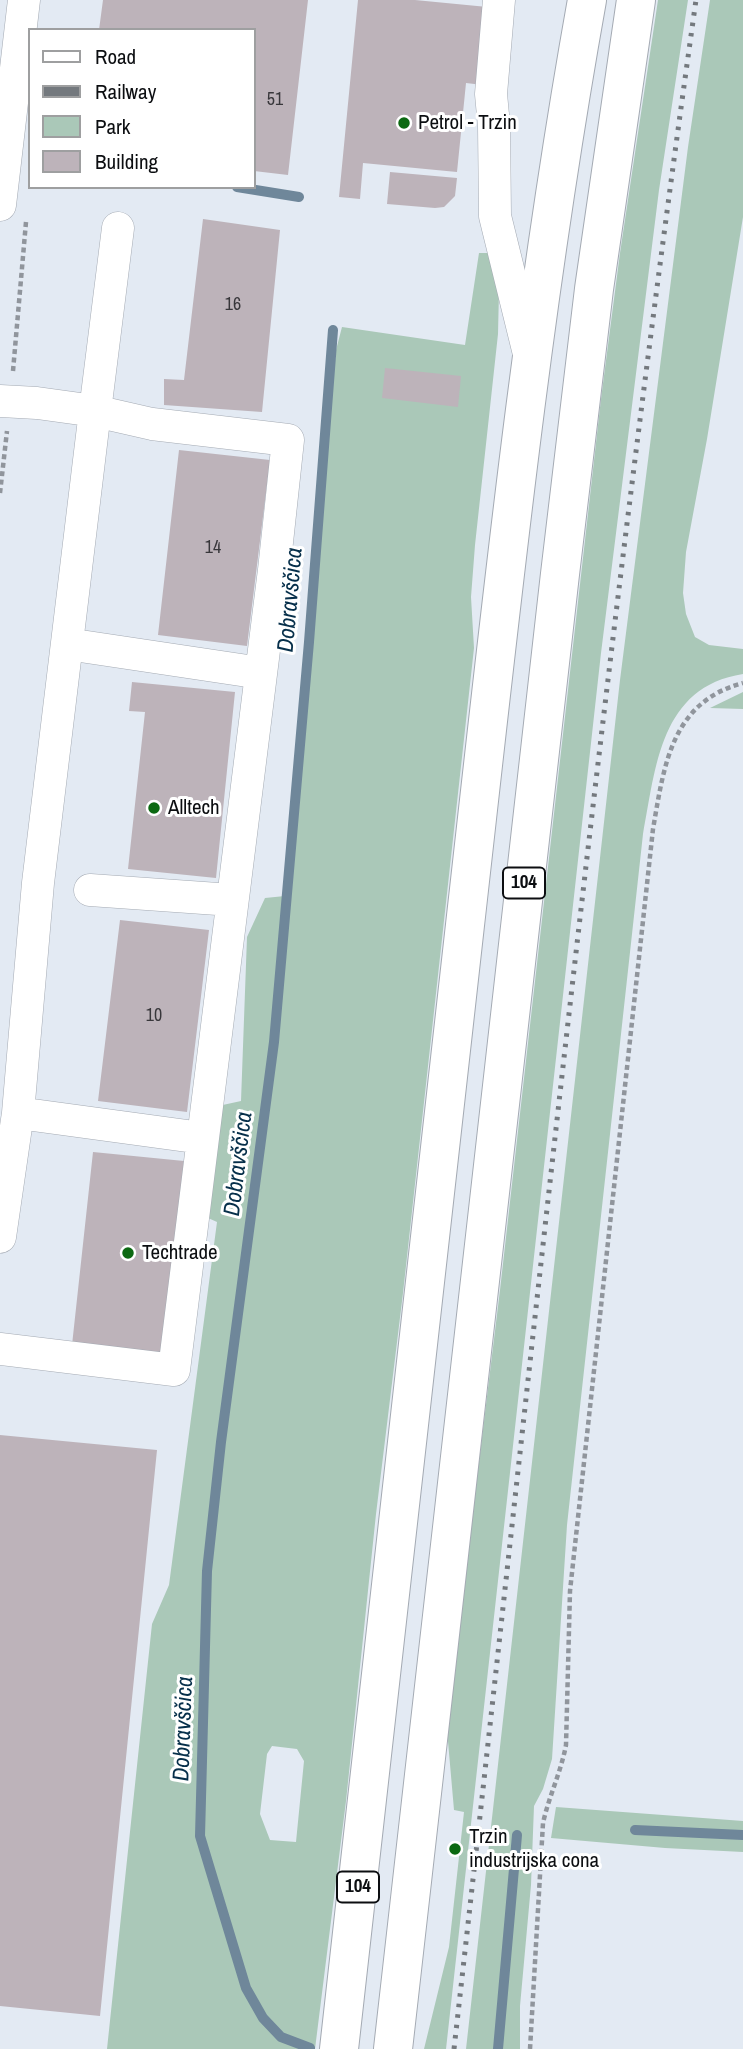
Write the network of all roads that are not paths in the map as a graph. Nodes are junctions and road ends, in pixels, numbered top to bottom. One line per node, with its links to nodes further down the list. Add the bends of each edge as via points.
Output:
1 (24, 0): 5 (street)
2 (499, 0): 7 (street, via 491,94 495,216)
3 (587, 0): 7 (main road, 104)
4 (636, 0): 19 (main road, 104, via 594,289 560,574)
5 (13, 213)
6 (118, 228): 9 (street)
7 (532, 364): 18 (main road, 104)
8 (5, 401): 9 (street)
9 (95, 411): 10 (street); 11 (street, via 152,424 288,440)
10 (68, 644): 11 (street); 14 (street, via 38,883)
11 (261, 673): 13 (street)
12 (90, 890): 13 (street)
13 (232, 900): 15 (street)
14 (18, 1113): 15 (street); 16 (street)
15 (202, 1138): 17 (street, via 174,1370)
16 (0, 1237)
17 (0, 1349)
18 (339, 2049)
19 (393, 2049)

